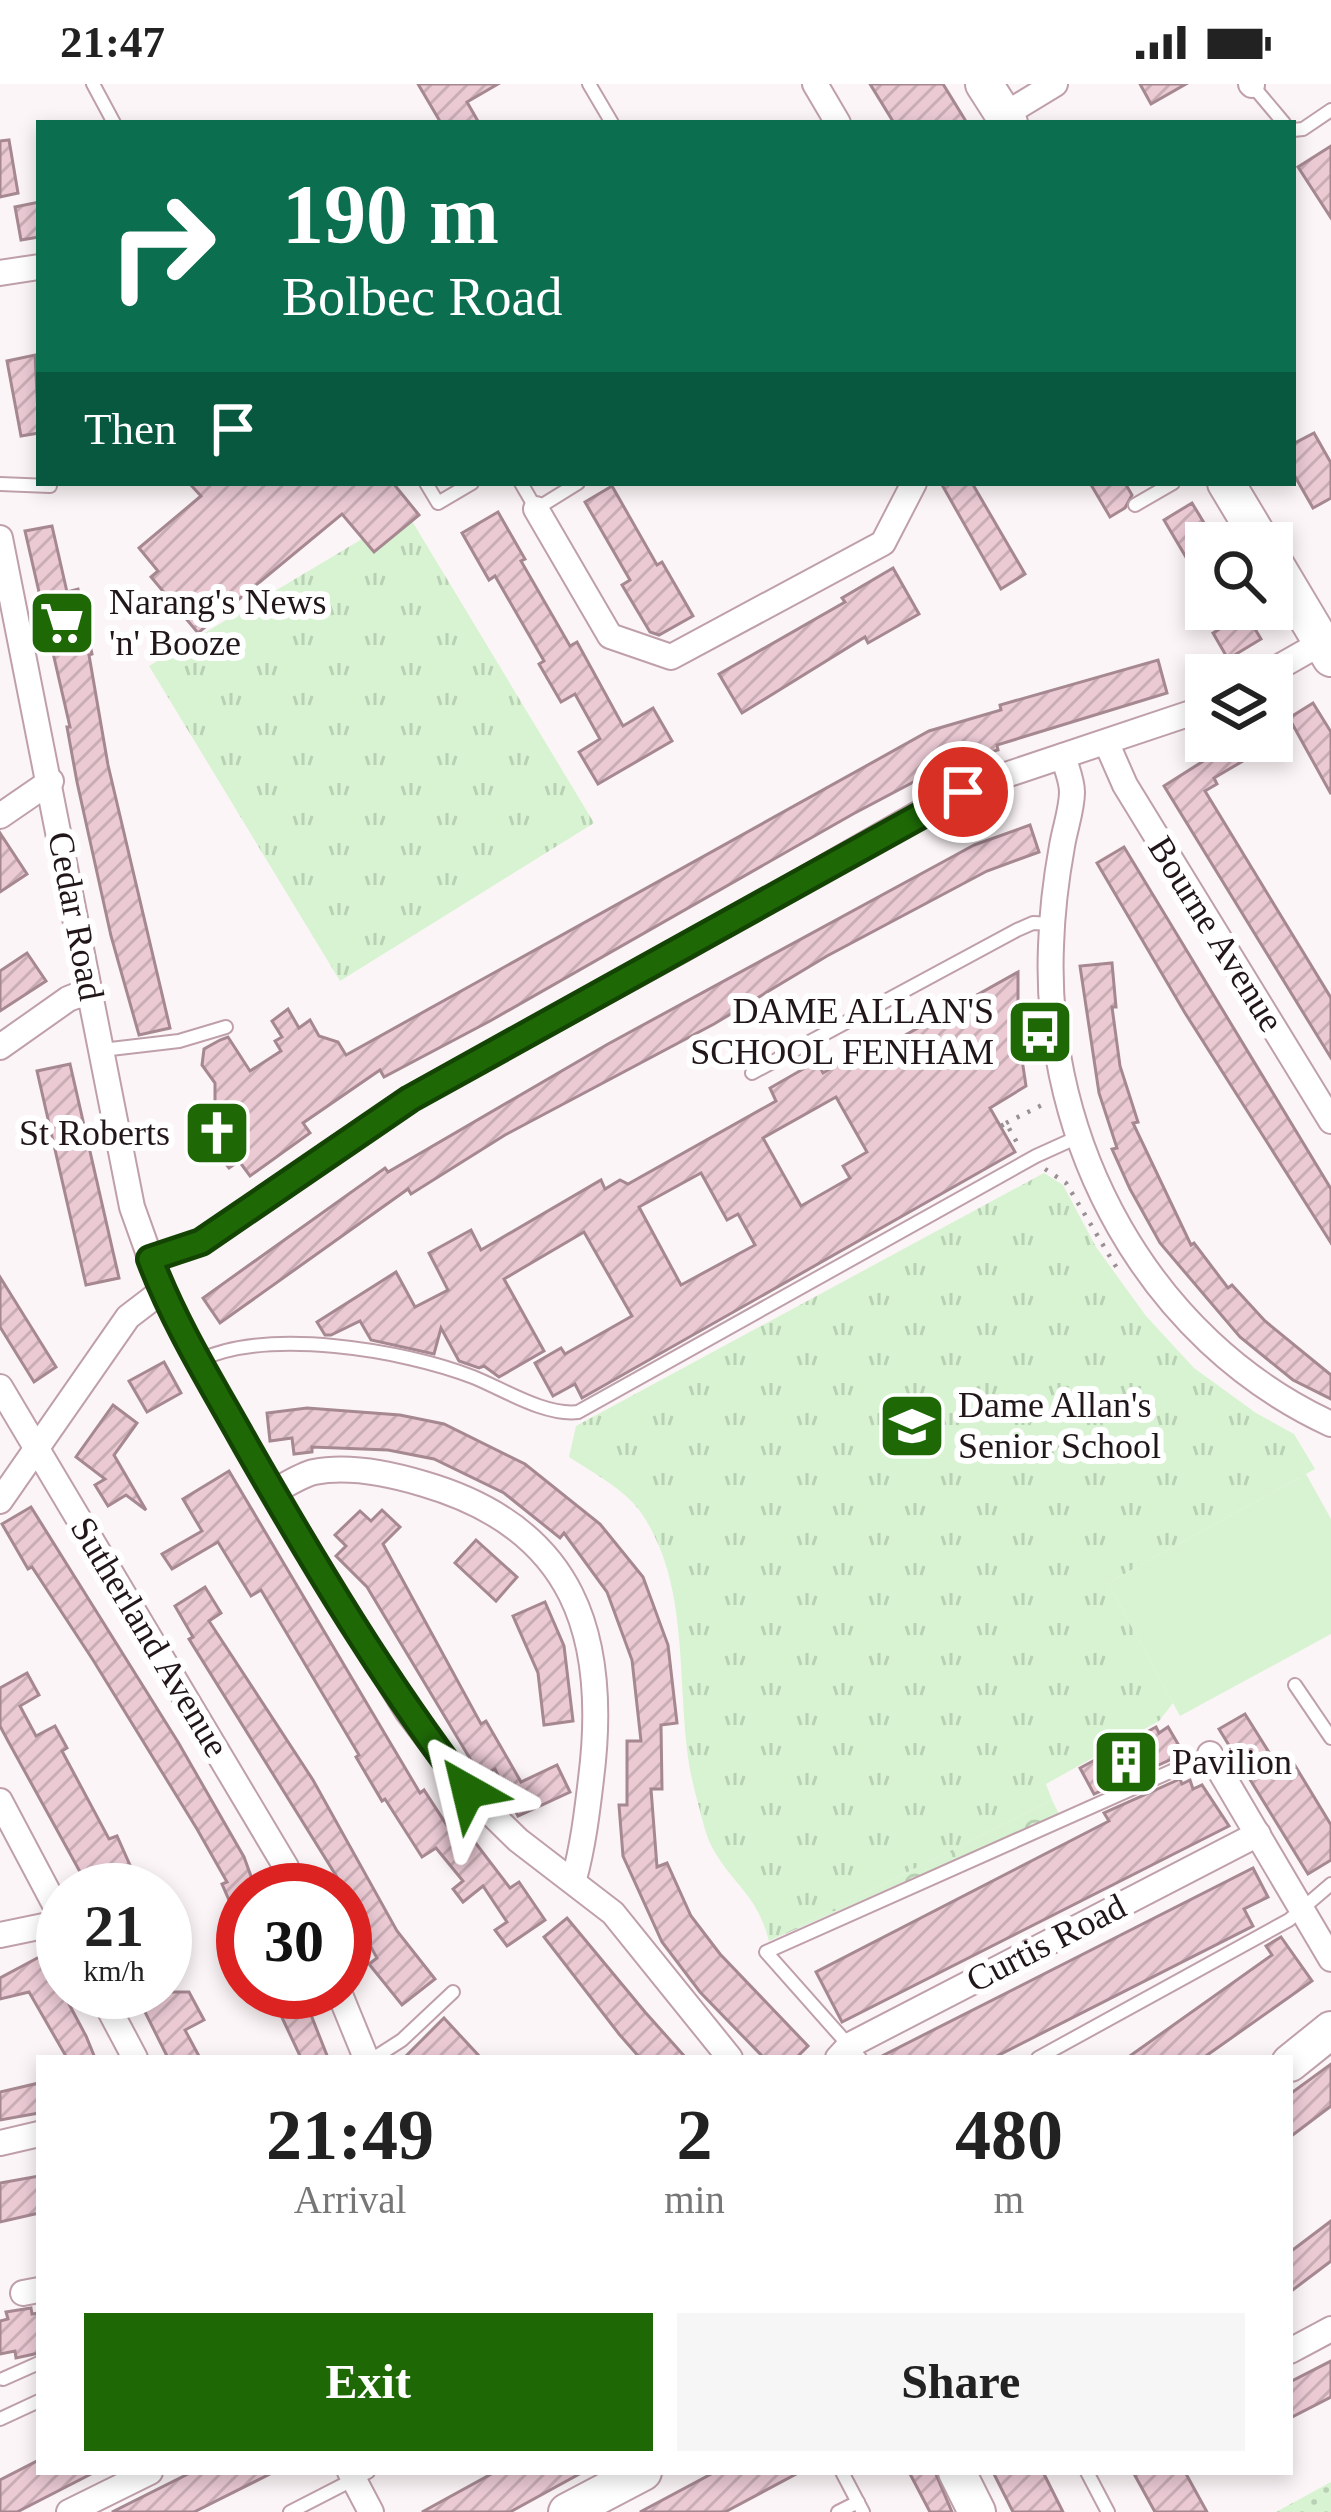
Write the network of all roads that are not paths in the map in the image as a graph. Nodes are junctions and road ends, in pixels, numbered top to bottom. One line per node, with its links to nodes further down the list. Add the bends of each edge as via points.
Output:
1 (93, 84): 8 (lane)
2 (590, 84): 9 (lane)
3 (815, 84): 10 (street)
4 (1054, 84): 6 (street)
5 (1252, 85): 11 (lane)
6 (999, 107)
7 (1331, 110): 12 (lane)
8 (112, 120)
9 (610, 120)
10 (836, 120)
11 (1281, 120)
12 (1296, 130)
13 (36, 267): 14 (street)
14 (0, 273)
15 (0, 484): 16 (lane)
16 (36, 485)
17 (428, 486): 18 (lane, via 438,503)
18 (467, 486)
19 (523, 486): 25 (lane)
20 (573, 486): 25 (lane)
21 (912, 486): 25 (street, via 883,543 670,657 610,636)
22 (1168, 486): 24 (lane)
23 (1228, 486): 26 (street)
24 (1135, 506)
25 (536, 509)
26 (1249, 522)
27 (0, 538): 29 (street, Cedar Road)
28 (1293, 592): 30 (street)
29 (5, 604): 35 (street, Cedar Road)
30 (1328, 646): 31 (street)
31 (1293, 662)
32 (1185, 716): 33 (street)
33 (1107, 744): 34 (street); 43 (street, Bourne Avenue)
34 (1063, 756): 37 (street, via 1073,788); 45 (street, via 939,802 410,1099 201,1242)
35 (50, 781): 36 (street); 38 (street, Cedar Road)
36 (0, 816)
37 (1052, 924): 42 (lane, via 1033,922); 44 (street, via 1056,1036)
38 (88, 991): 40 (street); 41 (street, Cedar Road)
39 (226, 1027): 41 (lane)
40 (0, 1047)
41 (102, 1050): 45 (street, Cedar Road)
42 (752, 1073)
43 (1331, 1120)
44 (1078, 1137): 47 (lane, via 578,1412 374,1349 274,1345 219,1350); 49 (street, via 1128,1243 1181,1313 1248,1378)
45 (150, 1259): 46 (street, Cedar Road)
46 (162, 1291): 47 (street, Cedar Road); 50 (street, via 128,1317)
47 (198, 1361): 51 (street, Cedar Road)
48 (0, 1387): 50 (street, Sutherland Avenue)
49 (1331, 1424)
50 (38, 1449): 52 (street); 58 (street, Sutherland Avenue)
51 (273, 1492): 60 (street, Cedar Road, via 407,1711 468,1791); 60 (street, via 313,1472 361,1471 458,1494 534,1545 562,1578 584,1618 598,1724)
52 (0, 1501)
53 (1295, 1685): 54 (lane)
54 (1331, 1738)
55 (1210, 1754): 57 (street); 70 (lane, via 766,1952)
56 (0, 1801): 59 (street)
57 (1258, 1834): 62 (street); 70 (street, Curtis Road)
58 (282, 1863)
59 (36, 1870)
60 (574, 1879): 74 (street, Cedar Road, via 613,1913)
61 (1331, 1884): 62 (lane)
62 (1302, 1910): 65 (street); 75 (lane)
63 (36, 1927): 64 (street)
64 (0, 1935)
65 (1331, 1959)
66 (454, 1992): 73 (lane)
67 (114, 2019): 71 (street)
68 (351, 2019): 72 (street)
69 (1331, 2030): 76 (street)
70 (849, 2054)
71 (133, 2055)
72 (369, 2055)
73 (375, 2055)
74 (728, 2055)
75 (1043, 2055)
76 (1293, 2060)
77 (36, 2135): 78 (street)
78 (0, 2143)
79 (1331, 2329): 80 (street)
80 (1293, 2349)
81 (36, 2364): 82 (lane)
82 (3, 2379)
83 (36, 2402): 84 (lane)
84 (0, 2419)
85 (144, 2475): 93 (street)
86 (355, 2475): 94 (lane)
87 (357, 2475): 95 (street)
88 (637, 2475): 96 (street)
89 (844, 2475): 92 (lane)
90 (958, 2475): 98 (street)
91 (1089, 2475): 99 (lane)
92 (860, 2507): 97 (lane)
93 (68, 2512)
94 (290, 2512)
95 (371, 2512)
96 (567, 2512)
97 (838, 2512)
98 (977, 2512)
99 (1108, 2512)

